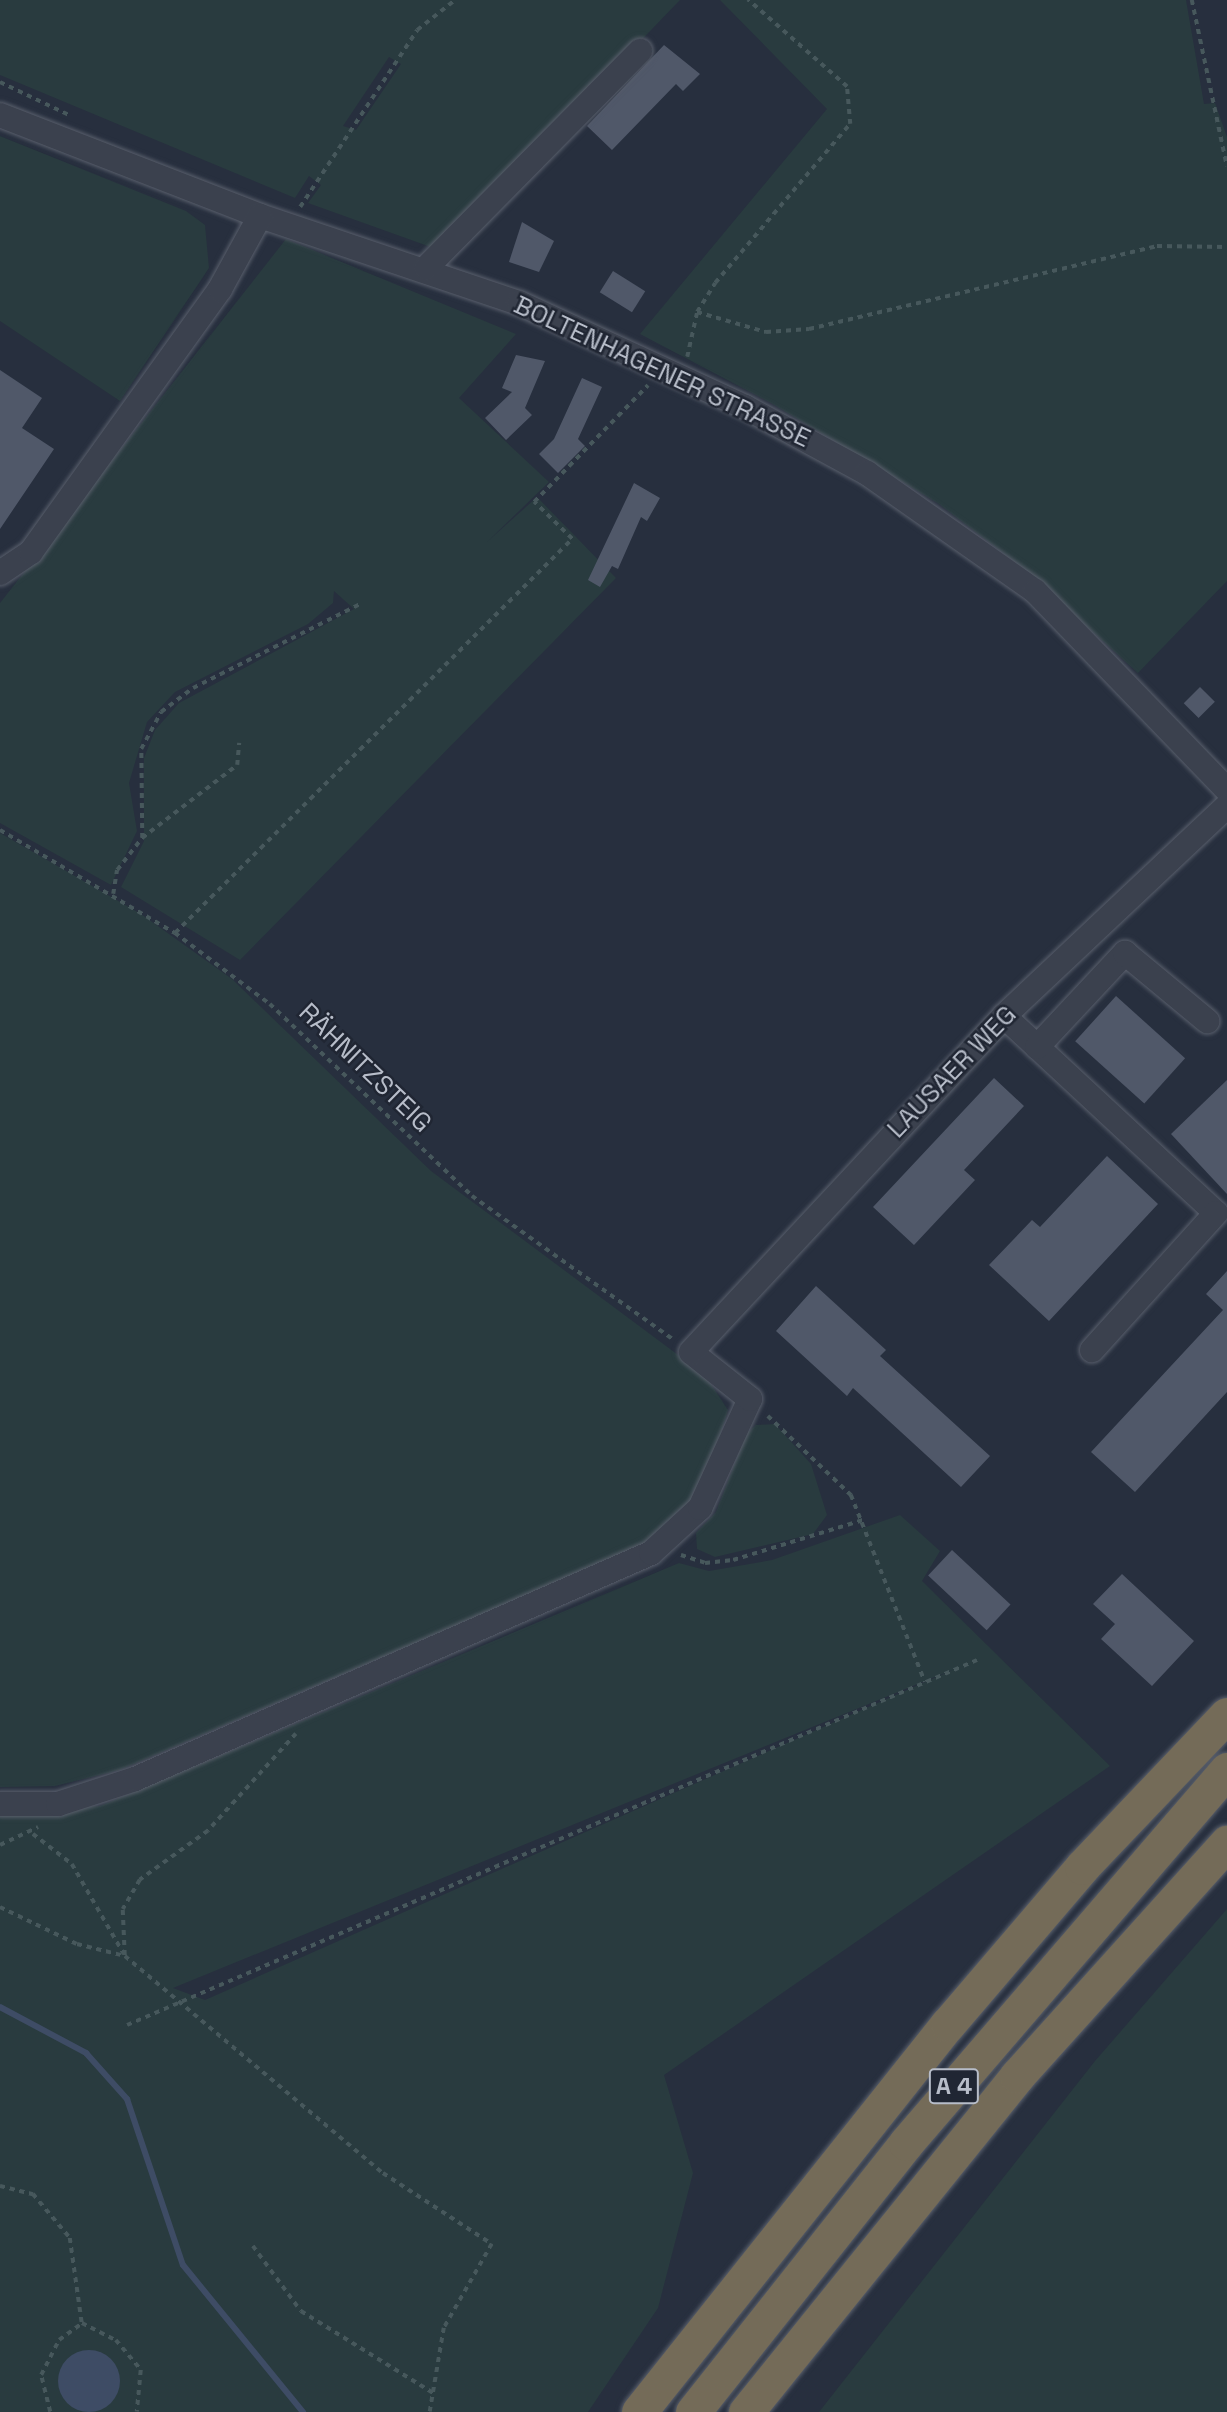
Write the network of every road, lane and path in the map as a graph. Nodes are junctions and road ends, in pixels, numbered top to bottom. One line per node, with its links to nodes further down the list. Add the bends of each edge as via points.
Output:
1 (455, 0): 7 (path, via 417,30)
2 (748, 0): 11 (path, via 847,87 853,107 838,146 715,283)
3 (1192, 0): 6 (path)
4 (640, 51): 10 (street)
5 (0, 115): 8 (street, BOLTENHAGENER STRASSE)
6 (1227, 166)
7 (299, 207)
8 (260, 216): 10 (street, BOLTENHAGENER STRASSE); 14 (street, via 220,289 31,552)
9 (1227, 247): 11 (path, via 1157,246 809,329 766,332)
10 (426, 268): 17 (street, BOLTENHAGENER STRASSE, via 599,337 867,472 1035,591)
11 (697, 312): 12 (path)
12 (686, 361)
13 (654, 379): 22 (path, via 534,502 572,539)
14 (0, 573)
15 (360, 604): 20 (path, via 193,688 161,712 141,749)
16 (239, 743): 20 (path, via 237,765)
17 (1227, 790)
18 (1227, 806): 23 (street, LAUSAER WEG)
19 (0, 830): 21 (path, RÄHNITZSTEIG)
20 (142, 838): 21 (path, via 117,870)
21 (113, 894): 22 (path, RÄHNITZSTEIG)
22 (174, 933): 27 (path, RÄHNITZSTEIG, via 270,1004 472,1196)
23 (1004, 1016): 25 (street); 27 (street, LAUSAER WEG)
24 (1207, 1021): 25 (street, via 1125,953)
25 (1037, 1047): 26 (street, via 1216,1213)
26 (1092, 1350)
27 (691, 1352): 28 (street)
28 (750, 1399): 29 (path, via 851,1495); 30 (street, via 700,1508)
29 (863, 1520): 30 (path, via 787,1548 705,1563); 32 (path)
30 (662, 1543): 33 (street)
31 (976, 1660): 32 (path)
32 (925, 1682): 41 (path)
33 (322, 1695): 36 (street, via 135,1779 58,1804); 40 (path, via 270,1768 208,1831 140,1880 123,1910)
34 (1227, 1715): 50 (highway, via 1082,1867 948,2024)
35 (1227, 1770): 51 (highway, A 4, via 906,2143)
36 (0, 1804)
37 (1227, 1843): 52 (highway, A 4, via 1017,2076)
38 (0, 1845): 40 (path, via 33,1833 72,1864)
39 (0, 1907): 40 (path, via 77,1944)
40 (125, 1956): 41 (path)
41 (180, 2002): 42 (path); 46 (path, via 383,2173 492,2244 444,2329)
42 (127, 2025)
43 (0, 2186): 45 (path, via 33,2194 69,2238)
44 (253, 2245): 46 (path, via 301,2311)
45 (82, 2323): 47 (path, via 59,2340 41,2375); 48 (path, via 116,2340 141,2370)
46 (435, 2394): 49 (path)
47 (50, 2412)
48 (136, 2412)
49 (430, 2412)
50 (639, 2412)
51 (693, 2412)
52 (746, 2412)

